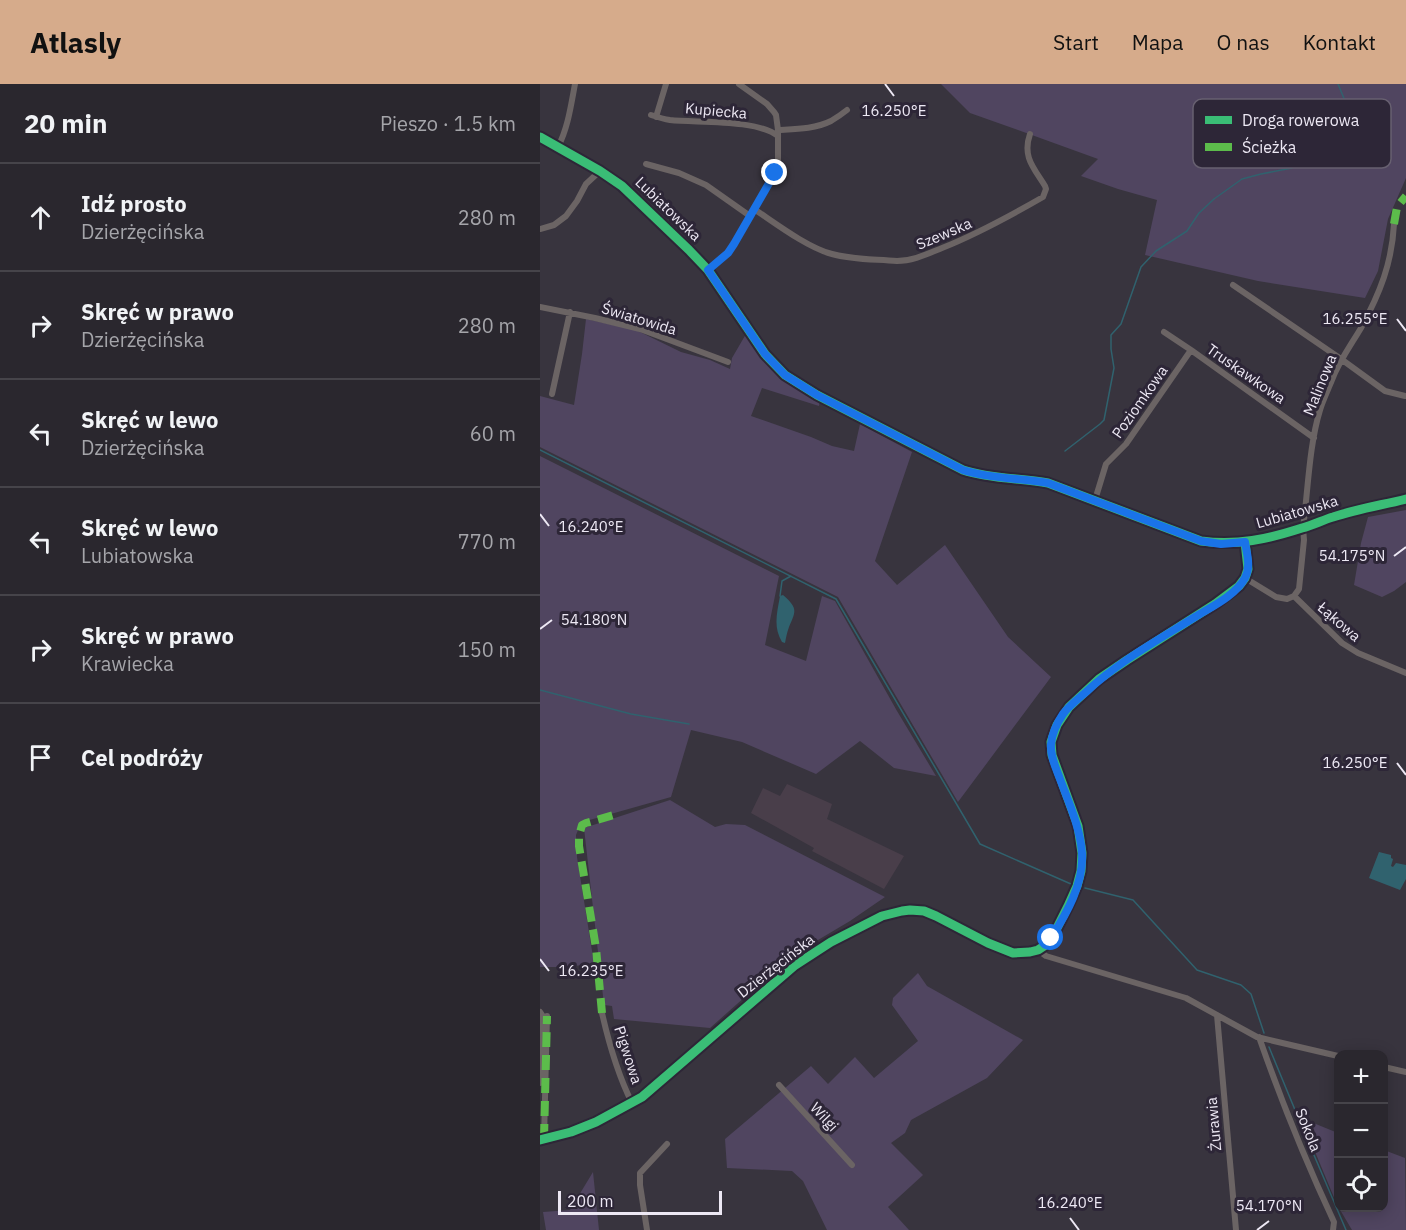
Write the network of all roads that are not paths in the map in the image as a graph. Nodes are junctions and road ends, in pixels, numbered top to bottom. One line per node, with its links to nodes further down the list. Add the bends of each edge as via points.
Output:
1 (575, 84): 8 (street)
2 (666, 84): 5 (street, Kupiecka, via 654,116)
3 (740, 84): 5 (street, via 774,112)
4 (847, 110): 5 (street, Kupiecka, via 831,121)
5 (778, 133): 11 (street, via 777,167)
6 (1030, 135): 11 (street, Szewska, via 1028,156 1045,186 1043,197 977,233 906,261 829,253)
7 (540, 137): 8 (street, Lubiatowska)
8 (558, 147): 10 (street, Lubiatowska)
9 (646, 164): 12 (street, via 706,185)
10 (600, 171): 14 (street, via 586,184 566,216); 15 (street, Lubiatowska, via 632,195)
11 (754, 209): 12 (street)
12 (750, 216): 15 (street, via 728,253)
13 (1394, 224): 21 (street, Malinowa, via 1385,278)
14 (540, 229)
15 (708, 270): 27 (street, Lubiatowska, via 765,354 801,386 963,470 1048,483)
16 (1233, 285): 21 (street)
17 (540, 307): 18 (street, Światowida)
18 (570, 312): 22 (street, Światowida, via 640,329); 23 (street)
19 (1164, 332): 20 (street, Truskawkowa)
20 (1191, 350): 25 (street, Truskawkowa); 27 (street, Poziomkowa, via 1126,444 1106,464)
21 (1341, 359): 24 (street, via 1384,391); 25 (street, Malinowa, via 1320,410)
22 (728, 362)
23 (552, 394)
24 (1405, 396)
25 (1314, 438): 28 (street, Malinowa)
26 (1406, 499): 28 (street, Lubiatowska)
27 (1095, 501): 29 (street, Lubiatowska, via 1201,541)
28 (1303, 528): 29 (street, Lubiatowska); 31 (street, via 1299,589)
29 (1245, 542): 30 (street)
30 (1245, 578): 31 (street, via 1276,597); 33 (street, via 1232,593 1099,680 1070,706 1057,725 1051,742 1052,755 1078,826 1081,871 1055,932)
31 (1294, 596): 32 (street, Łąkowa, via 1342,644)
32 (1406, 673)
33 (1038, 950): 36 (street, via 1046,956 1186,998); 44 (street, Dzierżęcińska, via 1013,953 924,911 882,916 794,966)
34 (540, 1012): 42 (street)
35 (602, 1013): 44 (street, Pigwowa, via 618,1072)
36 (1217, 1015): 38 (street); 49 (street, Żurawia)
37 (547, 1016): 45 (street)
38 (1260, 1037): 39 (street); 50 (street, Sokola, via 1334,1222)
39 (1334, 1055)
40 (1388, 1068): 41 (street)
41 (1406, 1072)
42 (540, 1083)
43 (779, 1085): 47 (street, Wilgi)
44 (632, 1103): 45 (street, Dzierżęcińska, via 596,1122)
45 (542, 1139)
46 (667, 1144): 48 (street, via 640,1173)
47 (852, 1165)
48 (647, 1230)
49 (1236, 1230)
50 (1333, 1230)

